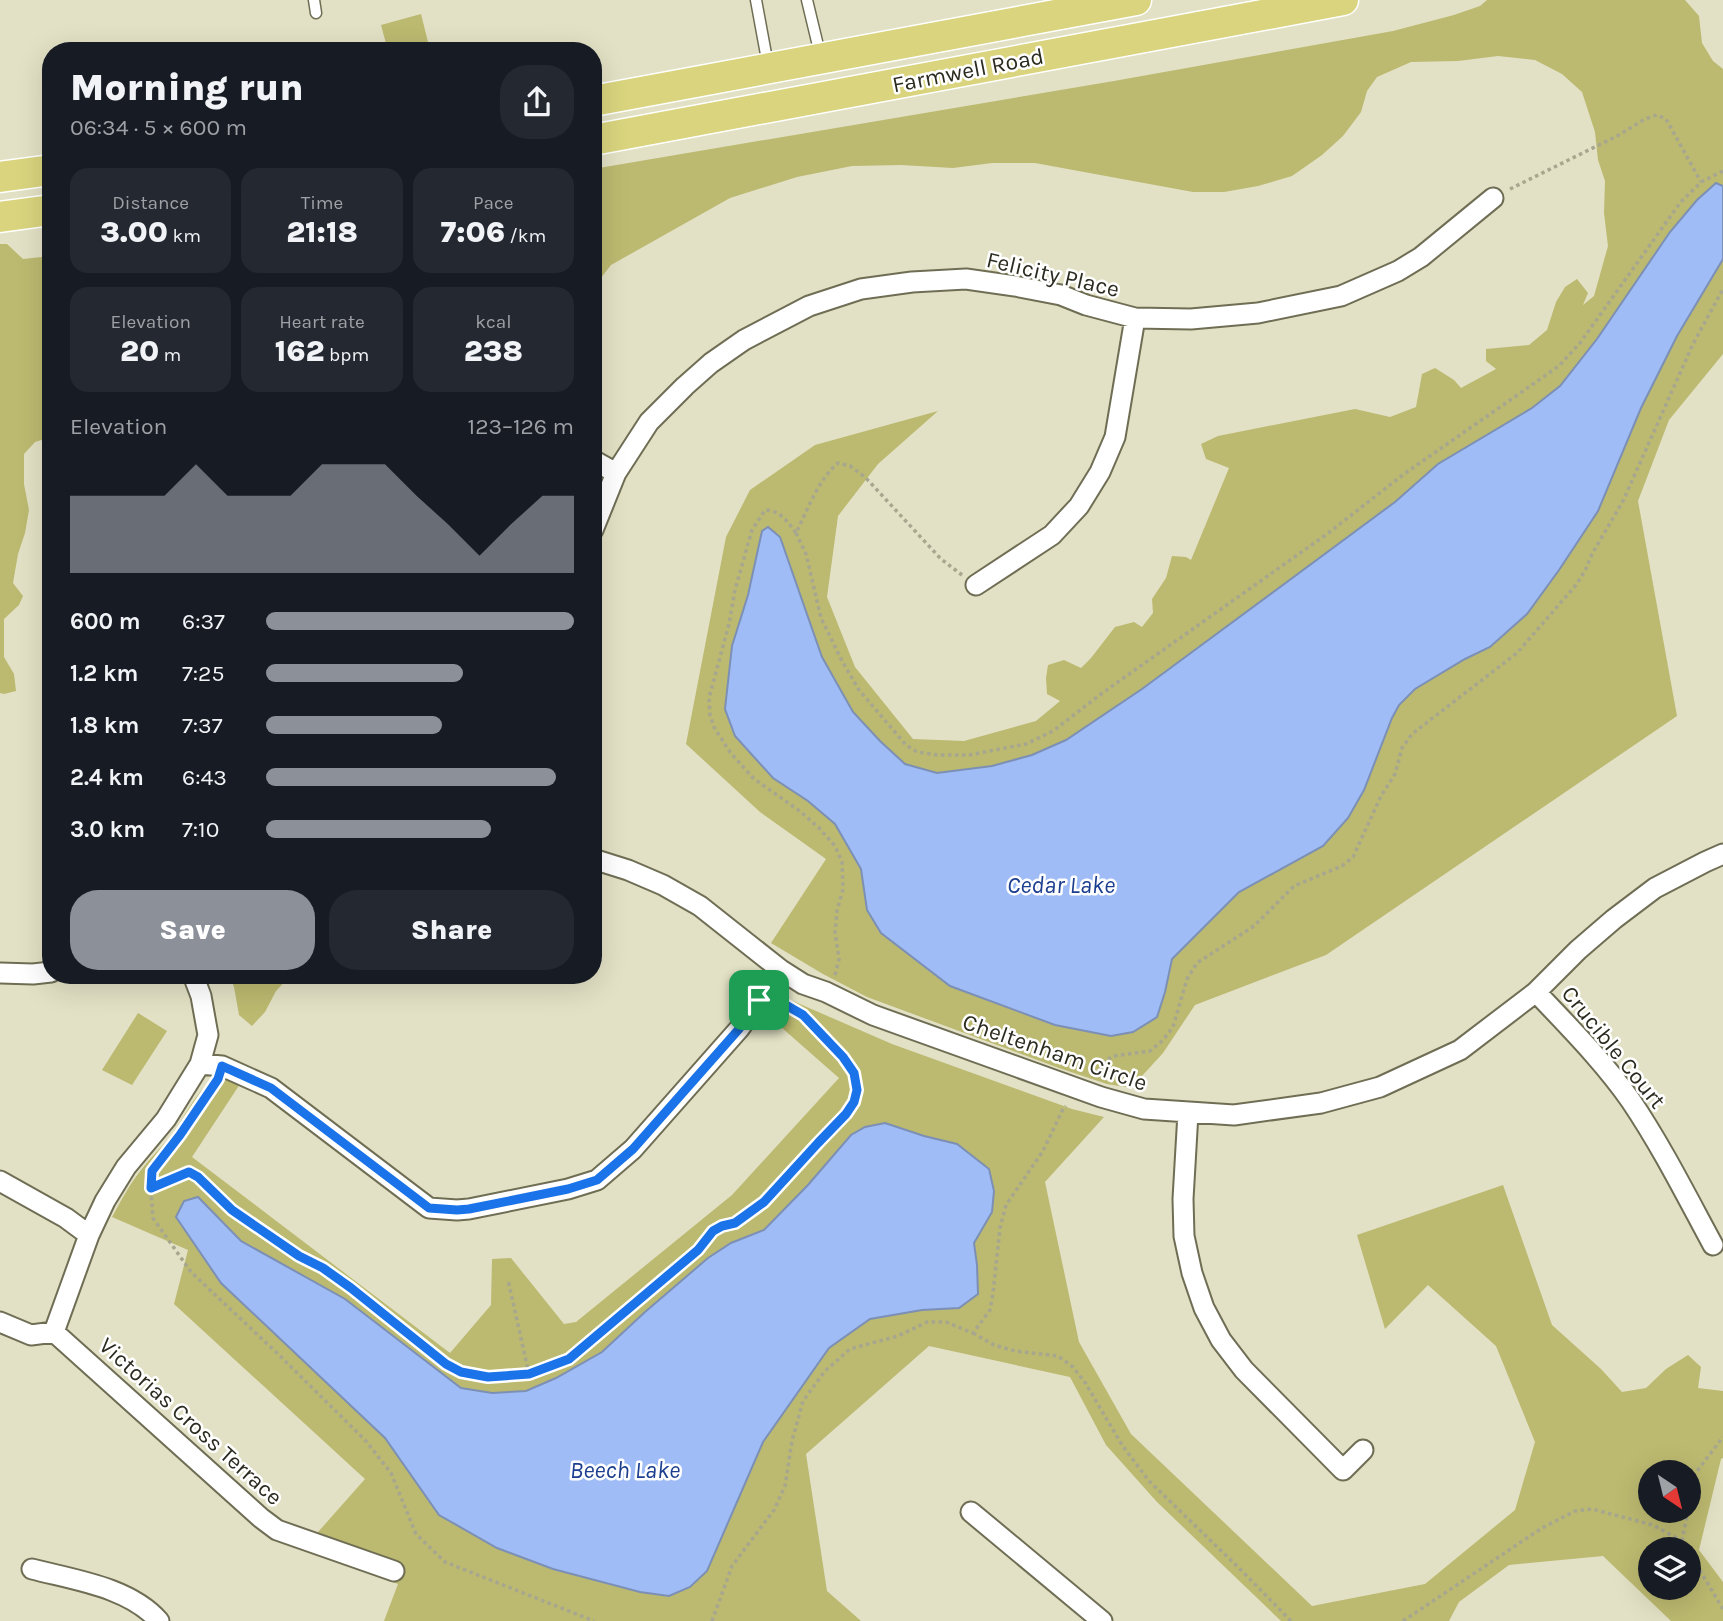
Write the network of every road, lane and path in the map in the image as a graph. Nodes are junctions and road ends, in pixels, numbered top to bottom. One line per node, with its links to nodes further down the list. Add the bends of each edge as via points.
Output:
1 (314, 0): 6 (lane)
2 (756, 0): 8 (lane)
3 (807, 0): 7 (lane)
4 (1136, 0): 7 (main road, Farmwell Road)
5 (1343, 0): 10 (main road, Farmwell Road)
6 (316, 13)
7 (821, 59): 8 (main road, Farmwell Road)
8 (768, 68): 9 (main road, Farmwell Road)
9 (602, 99)
10 (602, 138)
11 (42, 171): 13 (main road)
12 (1723, 171): 14 (path)
13 (0, 177)
14 (1700, 182): 15 (path, via 1666,119 1657,115); 23 (path, via 1559,366 1053,731 1026,744 969,755 917,752 906,745 859,690 842,661 821,618 806,554)
15 (1493, 198): 19 (street, Felicity Place, via 1421,257 1341,296 1223,317)
16 (42, 211): 17 (main road)
17 (0, 217)
18 (1723, 289): 36 (path, via 1693,344 1623,500 1576,585 1517,653 1412,734 1353,857 1294,886 1254,926 1197,963 1187,979 1173,1027 1163,1040 1150,1051 1113,1056)
19 (1135, 318): 21 (street, Felicity Place, via 1061,295 966,279 861,289 809,306 711,363 649,422); 24 (street, via 1115,437 1100,472 1079,506 1052,535)
20 (602, 465): 21 (street)
21 (616, 473): 22 (street, Felicity Place)
22 (602, 508)
23 (796, 533): 24 (path, via 830,470 838,463 850,466 941,559); 31 (path, via 774,510 765,510 752,530 709,698 710,715 730,752 753,778 819,828 842,862 843,889 835,932 839,959)
24 (976, 586)
25 (1723, 854): 32 (street, Cheltenham Circle, via 1645,896 1578,950)
26 (602, 862): 27 (street, Cheltenham Circle, via 663,885 700,906)
27 (780, 970): 31 (street, Cheltenham Circle); 33 (street)
28 (0, 973): 29 (street)
29 (42, 973)
30 (196, 984): 34 (street, via 208,1035)
31 (826, 992): 36 (street, Cheltenham Circle, via 873,1015)
32 (1536, 992): 38 (street, Cheltenham Circle, via 1460,1050 1380,1087 1274,1110 1234,1115); 43 (street, Crucible Court, via 1630,1099)
33 (759, 1000): 35 (street, via 633,1149 597,1180 457,1210 429,1208 271,1088); 48 (path, via 784,1004 803,1015 843,1057 854,1073 854,1102 764,1202 735,1223 713,1231 698,1250 569,1359)
34 (200, 1064): 35 (street); 42 (street, via 166,1119 126,1167)
35 (222, 1066): 37 (path)
36 (1083, 1090): 38 (street, Cheltenham Circle, via 1144,1109); 47 (path, via 1063,1110 1043,1151 1006,1205 990,1310)
37 (203, 1101)
38 (1188, 1113): 50 (street, via 1184,1236 1204,1308 1244,1370 1343,1470)
39 (159, 1162): 41 (path, via 152,1171)
40 (0, 1181): 42 (street)
41 (151, 1188): 48 (path, via 189,1172 232,1210 351,1288 446,1364 488,1377); 59 (path, via 153,1218 191,1272 366,1441 391,1474 416,1534 445,1562)
42 (89, 1235): 46 (street)
43 (1713, 1245)
44 (508, 1280): 48 (path)
45 (0, 1322): 46 (street, via 31,1335)
46 (54, 1332): 55 (street, Victorias Cross Terrace, via 277,1530)
47 (974, 1333): 60 (path, via 946,1322 927,1322 898,1336 850,1349 825,1371 803,1401 785,1486 774,1510 732,1566); 62 (path, via 1014,1351 1058,1356 1073,1367 1149,1481)
48 (529, 1374)
49 (1723, 1437): 51 (path)
50 (1363, 1450)
51 (1701, 1466)
52 (971, 1512): 61 (street)
53 (1675, 1537): 63 (path, via 1653,1525 1592,1509 1575,1511)
54 (32, 1569): 58 (street, via 113,1590)
55 (394, 1571)
56 (1701, 1572): 57 (path)
57 (1723, 1609)
58 (159, 1621)
59 (594, 1621)
60 (712, 1621)
61 (1102, 1621)
62 (1291, 1621)
63 (1403, 1621)

